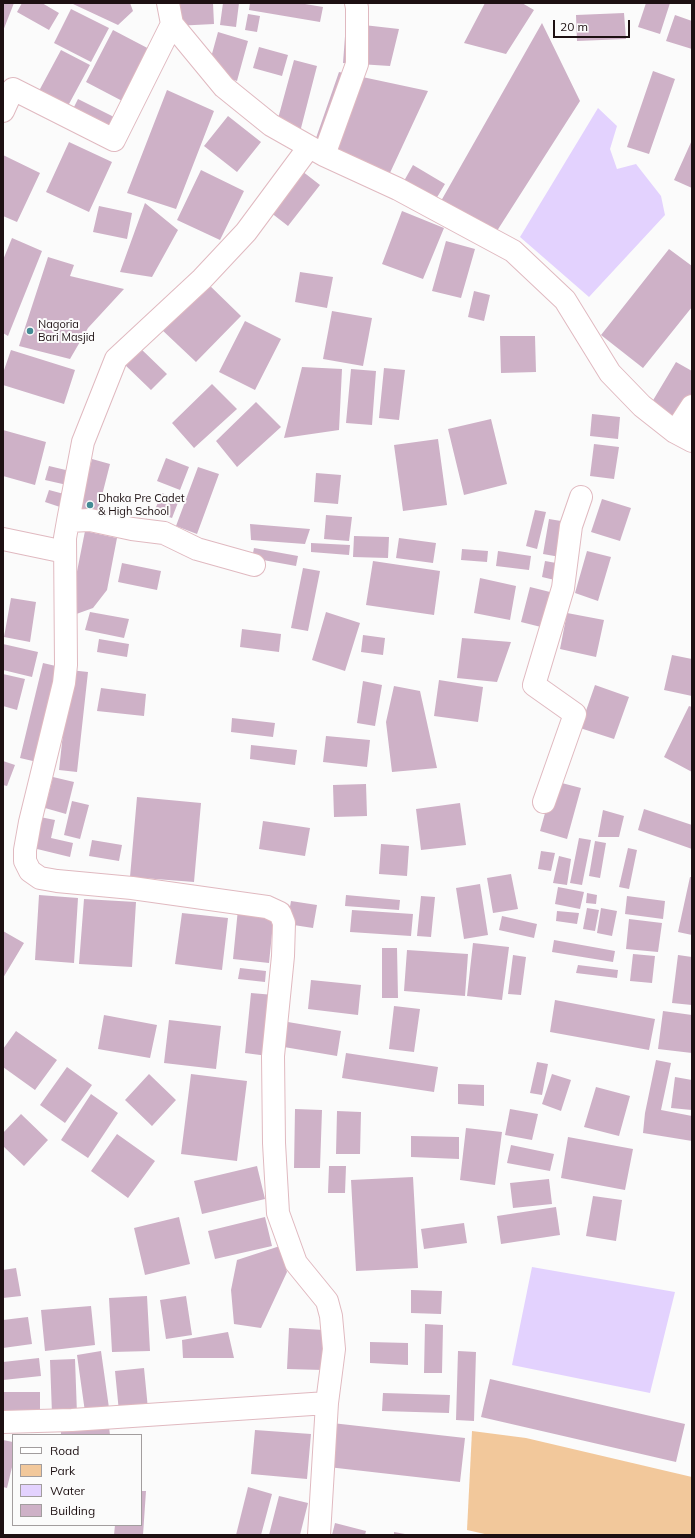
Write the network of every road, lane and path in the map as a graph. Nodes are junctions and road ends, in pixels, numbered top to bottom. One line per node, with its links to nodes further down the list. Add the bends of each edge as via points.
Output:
1 (356, 3): 4 (street, via 357,64)
2 (170, 13): 3 (street, via 114,140 13,89); 4 (street, via 224,87 271,126)
3 (3, 111)
4 (316, 151): 6 (street, via 398,189 513,251 565,300 610,373 642,406); 8 (street, via 202,279 116,359 84,442)
5 (692, 406): 6 (street)
6 (684, 436)
7 (581, 497): 12 (street, via 571,526 563,588 534,685 575,714)
8 (68, 521): 10 (street); 11 (street, via 90,520 164,533 197,550)
9 (3, 539): 10 (street)
10 (65, 552): 13 (street, via 64,683 30,822 25,860 30,871 40,878 57,882 140,889 267,907 280,913 284,923 283,956 273,1056 278,1213 296,1263 327,1301 332,1316 334,1349)
11 (254, 565)
12 (544, 802)
13 (327, 1403): 14 (street, via 72,1420); 15 (street)
14 (3, 1422)
15 (319, 1535)

